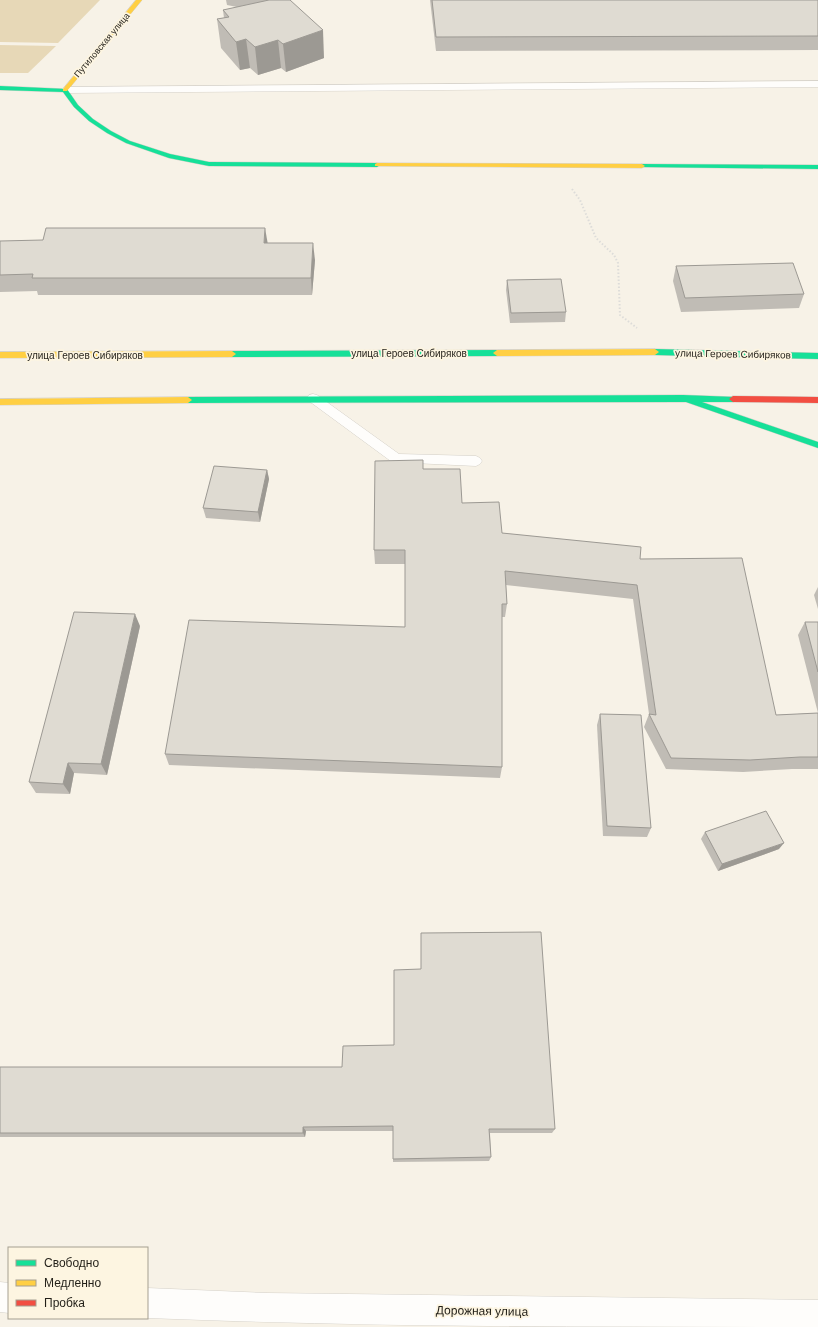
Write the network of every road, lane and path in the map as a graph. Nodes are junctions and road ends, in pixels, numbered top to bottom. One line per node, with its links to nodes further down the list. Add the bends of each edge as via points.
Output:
1 (139, 0): 4 (main road, Путиловская улица)
2 (818, 84): 4 (lane)
3 (0, 88): 4 (main road)
4 (65, 90): 5 (main road, via 80,111 112,134 136,145 184,160 209,164)
5 (818, 167)
6 (570, 186): 7 (path, via 583,205 596,239 613,253 618,263 620,315)
7 (668, 352): 8 (main road, улица Героев Сибиряков); 9 (main road, улица Героев Сибиряков)
8 (0, 355)
9 (818, 356)
10 (313, 398): 11 (main road); 13 (main road); 15 (lane, via 396,459)
11 (683, 398): 12 (main road); 14 (main road)
12 (818, 400)
13 (0, 402)
14 (818, 445)
15 (476, 461)
16 (148, 1303): 17 (street, Дорожная улица, via 267,1308)
17 (818, 1315)

